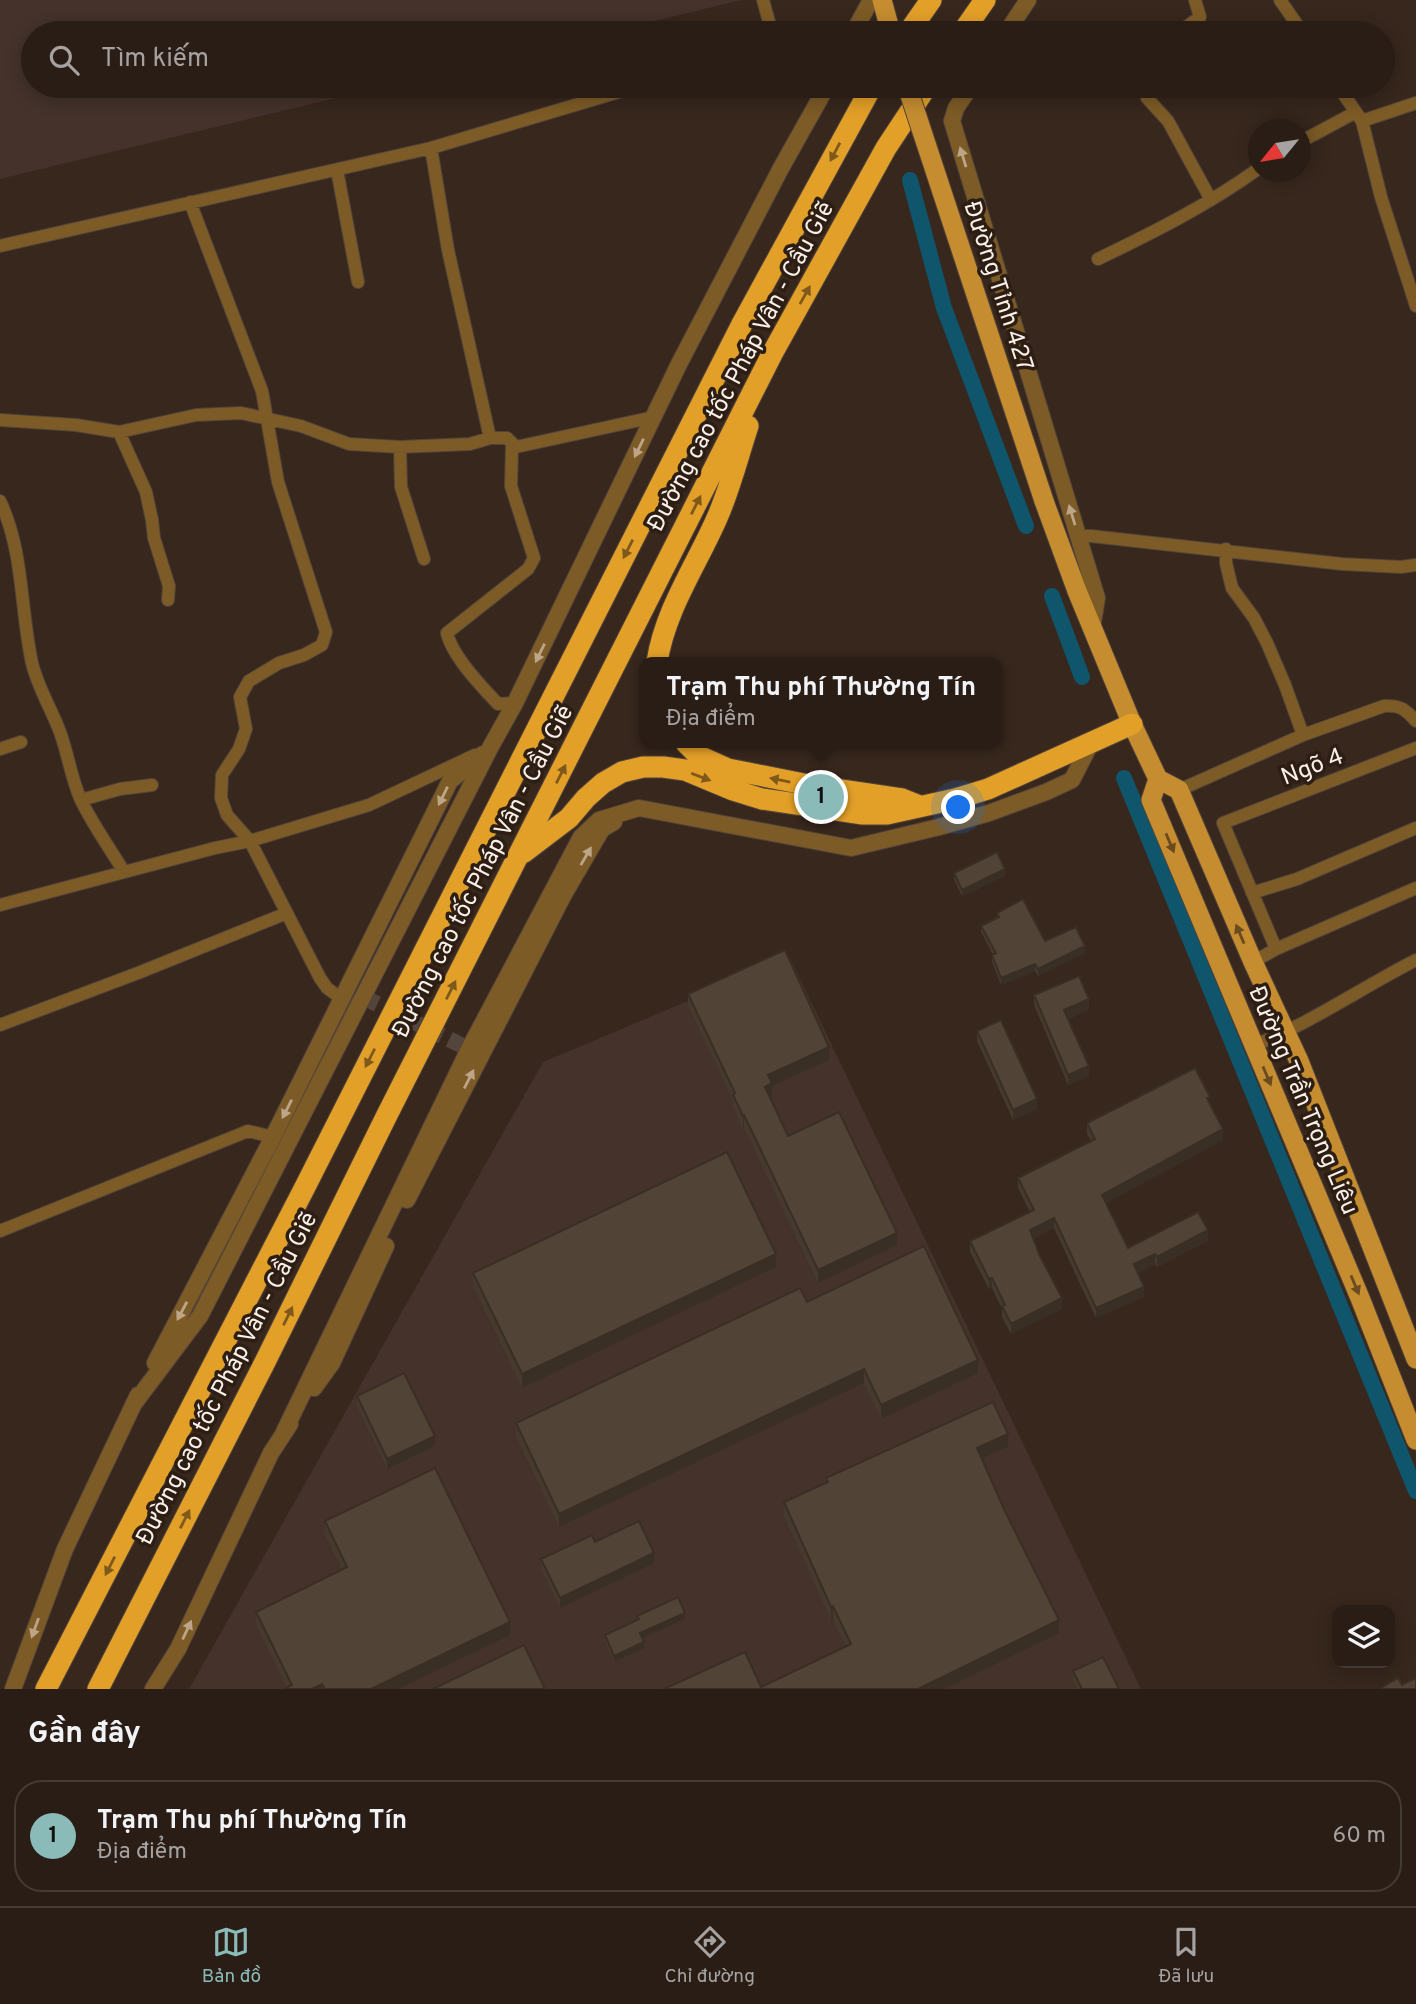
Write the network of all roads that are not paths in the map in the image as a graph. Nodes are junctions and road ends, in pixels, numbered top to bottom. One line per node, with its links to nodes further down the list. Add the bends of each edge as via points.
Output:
1 (763, 0): 9 (street)
2 (870, 0): 10 (street)
3 (882, 0): 11 (main road)
4 (931, 0): 12 (highway)
5 (985, 0): 13 (highway)
6 (1028, 0): 14 (street)
7 (1195, 0): 15 (street, via 1200,18)
8 (1280, 0): 16 (street)
9 (769, 21)
10 (859, 21)
11 (888, 21)
12 (916, 21)
13 (970, 21)
14 (1014, 21)
15 (1196, 21)
16 (1295, 21)
17 (599, 98): 28 (street)
18 (820, 98): 38 (street)
19 (865, 98): 90 (highway, Đường cao tốc Pháp Vân - Cầu Giẽ, one-way to 90, via 742,324)
20 (911, 98): 46 (main road, Đường Tỉnh 427, bridge)
21 (919, 98): 37 (highway, Đường cao tốc Pháp Vân - Cầu Giẽ, one-way to 21, via 886,148)
22 (963, 98): 47 (street, one-way to 22, via 953,121)
23 (1147, 98): 31 (street, via 1167,121)
24 (1346, 98): 26 (street)
25 (1416, 103): 26 (street)
26 (1359, 117): 27 (street); 36 (street)
27 (1311, 137)
28 (431, 148): 29 (street); 42 (street, via 448,250)
29 (337, 170): 32 (street); 35 (street)
30 (1248, 176): 31 (street)
31 (1211, 200): 34 (street)
32 (190, 202): 33 (street); 39 (street)
33 (0, 246)
34 (1098, 259)
35 (358, 282)
36 (1416, 306)
37 (772, 354): 53 (highway, via 718,517 680,591); 71 (highway, Đường cao tốc Pháp Vân - Cầu Giẽ, one-way to 37)
38 (654, 417): 43 (street, via 516,447); 54 (street, one-way to 54)
39 (269, 419): 41 (street, via 241,413 196,415); 44 (street, via 349,444); 70 (street, via 278,482 326,632 322,645 250,681 240,697 246,729 222,775 221,798 227,815)
40 (0, 420): 41 (street)
41 (118, 432): 51 (street, via 146,492 169,586)
42 (490, 438): 43 (street, via 507,438); 44 (street, via 470,444)
43 (512, 444): 54 (street, via 511,486 534,558 528,569 450,629 447,637 498,704)
44 (400, 447): 49 (street, via 401,486)
45 (0, 500): 67 (street, via 17,548 37,682 61,733)
46 (1044, 501): 52 (main road, Đường Trần Trọng Liêu)
47 (1079, 541): 48 (street, via 1091,536); 52 (street, via 1097,598)
48 (1226, 550): 50 (street, via 1342,564); 57 (street, via 1231,587 1267,643)
49 (424, 559)
50 (1416, 565)
51 (168, 600)
52 (1092, 628): 56 (main road, Đường Trần Trọng Liêu)
53 (658, 657)
54 (515, 703): 60 (street)
55 (1416, 721): 57 (street, via 1405,709 1384,706)
56 (1132, 724): 58 (highway); 64 (main road, Đường Trần Trọng Liêu)
57 (1303, 735): 66 (street)
58 (1092, 741): 68 (highway, via 988,789); 92 (street, one-way to 58, via 178,1650 271,1453 331,1363 400,1214 602,829 639,808 852,848 989,813 1046,792 1072,780)
59 (21, 742): 63 (street)
60 (490, 748): 70 (street, via 369,805); 80 (street, one-way to 80, via 450,781); 87 (street, via 200,1316)
61 (690, 748): 68 (highway, one-way to 61, via 902,799 728,769)
62 (1416, 748): 74 (street, Ngõ 4, via 1223,823)
63 (0, 749)
64 (1158, 779): 66 (main road); 83 (main road, Đường Trần Trọng Liêu, one-way to 83, via 1151,800)
65 (152, 785): 67 (street)
66 (1179, 790): 79 (main road, Đường Trần Trọng Liêu, one-way to 66)
67 (81, 800): 72 (street)
68 (919, 806): 71 (highway, one-way to 68, via 569,818 603,783 643,767 685,770 762,799 838,811 887,814)
69 (1416, 828): 74 (street, via 1297,879)
70 (250, 841): 72 (street); 76 (street)
71 (519, 856): 91 (highway, Đường cao tốc Pháp Vân - Cầu Giẽ, one-way to 71)
72 (124, 872): 75 (street)
73 (1416, 888): 77 (street)
74 (1252, 893): 77 (street)
75 (0, 905)
76 (287, 913): 80 (street, via 320,978); 81 (street)
77 (1276, 949): 79 (street)
78 (1416, 960): 82 (street)
79 (1252, 962): 82 (main road, Đường Trần Trọng Liêu)
80 (343, 1000): 84 (street, one-way to 84)
81 (0, 1026)
82 (1286, 1032): 83 (street); 86 (main road, Đường Trần Trọng Liêu)
83 (1253, 1046): 88 (main road, Đường Trần Trọng Liêu, one-way to 88)
84 (273, 1137): 85 (street, via 248,1131); 87 (street, one-way to 87)
85 (0, 1231)
86 (1416, 1359)
87 (134, 1405): 89 (street, one-way to 89, via 65,1549)
88 (1416, 1440)
89 (13, 1689)
90 (46, 1689)
91 (98, 1689)
92 (153, 1689)

